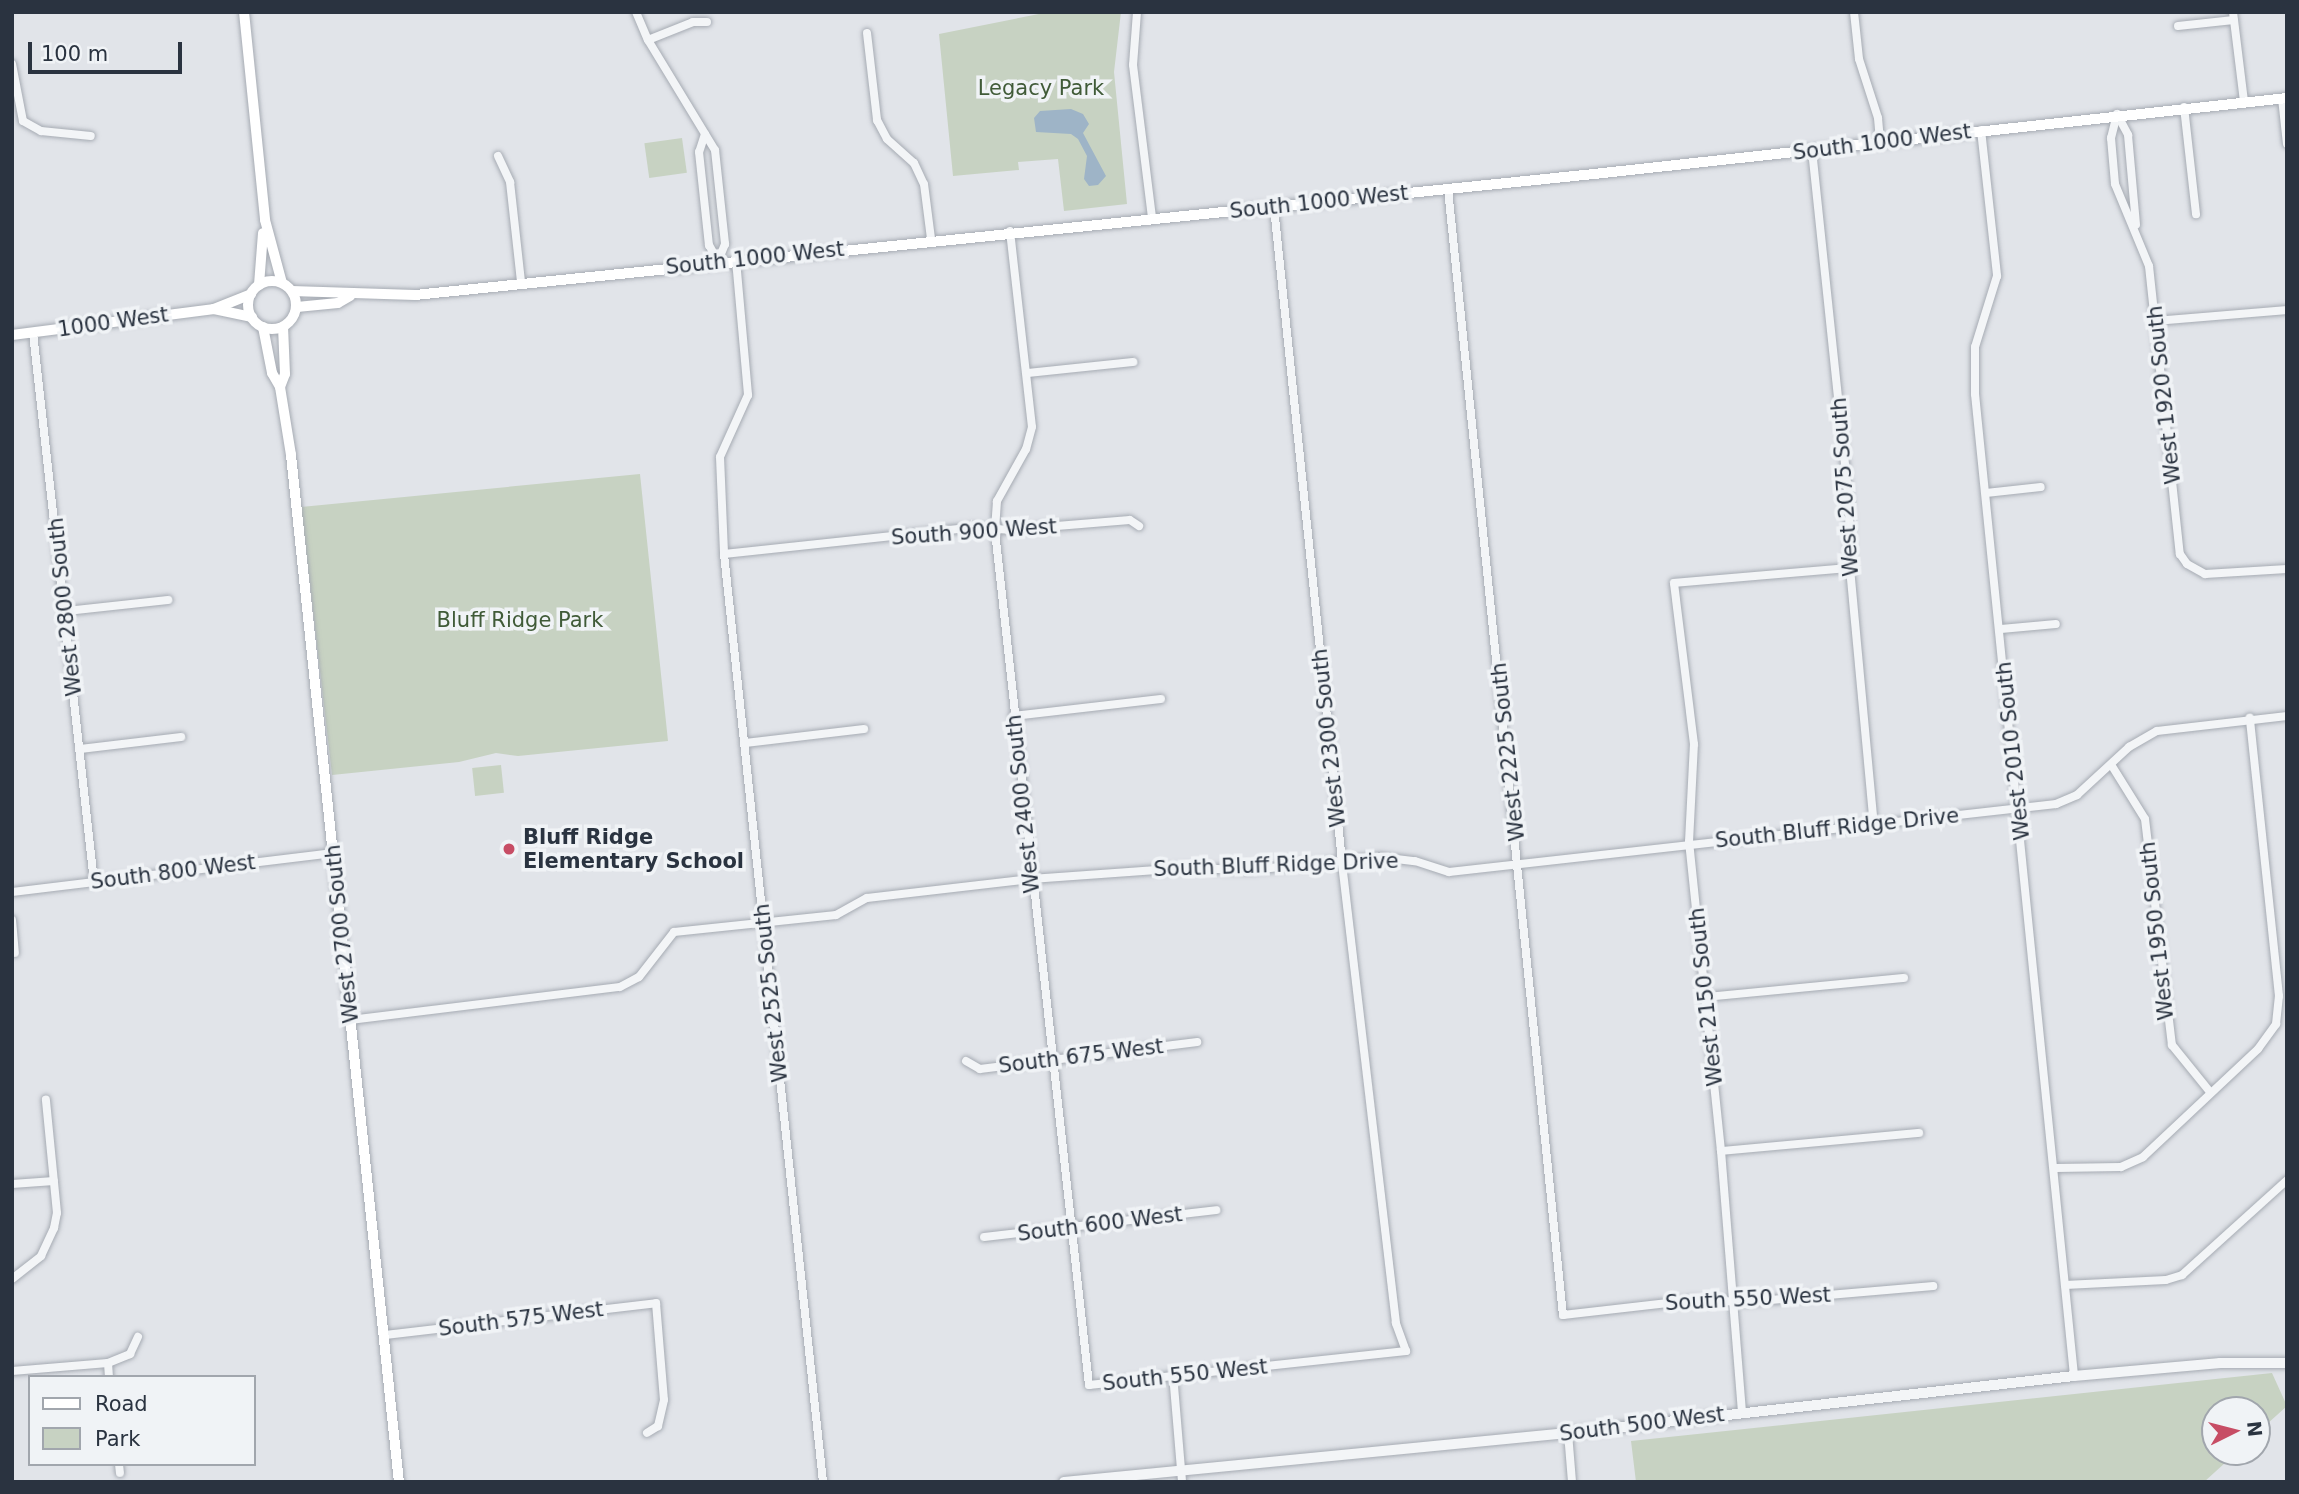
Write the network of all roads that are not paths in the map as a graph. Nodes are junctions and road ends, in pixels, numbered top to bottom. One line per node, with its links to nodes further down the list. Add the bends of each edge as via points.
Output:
1 (244, 12): 26 (main road)
2 (636, 12): 9 (street)
3 (1137, 12): 25 (street, via 1133,65)
4 (1854, 12): 18 (street)
5 (2234, 16): 7 (street); 12 (street)
6 (707, 22): 9 (street, via 693,22)
7 (2178, 26)
8 (867, 33): 29 (street, via 877,120 887,139 914,163 924,184)
9 (648, 40): 16 (street)
10 (12, 64): 17 (street, via 23,121 41,131)
11 (2285, 98): 12 (main road, South 1000 West); 19 (street)
12 (2245, 101): 13 (main road, South 1000 West)
13 (2184, 107): 14 (main road, South 1000 West); 24 (street)
14 (2117, 114): 15 (main road, South 1000 West); 27 (street, West 1920 South, via 2128,135); 27 (street, West 1920 South, via 2111,138 2115,184)
15 (1981, 130): 18 (main road, South 1000 West); 50 (street, West 2010 South, via 1997,276 1974,363)
16 (705, 134): 31 (street, via 699,152 709,244); 31 (street, via 715,150 725,244)
17 (91, 136)
18 (1880, 143): 20 (main road, South 1000 West)
19 (2287, 144)
20 (1811, 150): 22 (main road, South 1000 West); 54 (street, West 2075 South, via 1849,500)
21 (498, 156): 32 (street, via 510,182)
22 (1448, 189): 23 (main road, South 1000 West); 74 (street, West 2225 South)
23 (1274, 207): 25 (main road, South 1000 West); 73 (street, West 2300 South)
24 (2196, 214)
25 (1152, 218): 28 (main road, South 1000 West)
26 (264, 220): 33 (main road); 34 (main road)
27 (2136, 225): 41 (street, West 1920 South, via 2146,250)
28 (1010, 231): 29 (main road, South 1000 West); 47 (street, West 2400 South)
29 (931, 239): 30 (main road, South 1000 West)
30 (736, 260): 31 (main road, South 1000 West); 53 (street, West 2525 South, via 748,395 720,457)
31 (718, 261): 32 (main road, South 1000 West)
32 (521, 282): 36 (main road, South 1000 West, via 415,295)
33 (282, 283): 34 (main road); 35 (main road)
34 (255, 289): 38 (main road); 40 (main road)
35 (292, 291): 36 (main road, South 1000 West, via 339,291); 37 (main road)
36 (350, 296): 37 (main road, South 1000 West, via 338,303)
37 (297, 307): 43 (main road)
38 (214, 309): 40 (main road); 44 (main road, 1000 West)
39 (2287, 310): 41 (street)
40 (252, 317): 42 (main road)
41 (2156, 321): 55 (street, West 1920 South, via 2180,554 2187,564 2217,576)
42 (263, 327): 43 (main road); 48 (main road, West 2700 South, via 272,373)
43 (283, 327): 48 (main road, West 2700 South, via 285,374)
44 (33, 333): 45 (main road, 1000 West); 57 (street, West 2800 South)
45 (12, 335)
46 (1133, 362): 47 (street)
47 (1027, 373): 52 (street, West 2400 South, via 1032,427 1026,449 997,501)
48 (280, 387): 72 (main road, West 2700 South)
49 (2041, 487): 50 (street)
50 (1986, 493): 59 (street, West 2010 South)
51 (1139, 526): 52 (street, South 900 West, via 1130,520)
52 (995, 531): 53 (street, South 900 West, via 975,527); 61 (street, West 2400 South)
53 (724, 554): 66 (street, West 2525 South)
54 (1850, 568): 70 (street, West 2075 South); 71 (street, West 2150 South, via 1674,583 1694,744)
55 (2287, 569)
56 (168, 600): 57 (street)
57 (66, 611): 67 (street, West 2800 South)
58 (2056, 624): 59 (street)
59 (2001, 629): 69 (street, West 2010 South)
60 (1161, 699): 61 (street)
61 (1013, 716): 75 (street, West 2400 South)
62 (2287, 716): 63 (street, South Bluff Ridge Drive)
63 (2250, 718): 68 (street, South Bluff Ridge Drive, via 2157,730 2129,747); 87 (street, via 2279,996 2276,1024 2258,1049)
64 (864, 729): 66 (street)
65 (181, 737): 67 (street)
66 (745, 743): 79 (street, West 2525 South)
67 (80, 749): 76 (street, West 2800 South)
68 (2112, 766): 69 (street, South Bluff Ridge Drive, via 2077,795 2056,804); 87 (street, West 1950 South, via 2145,819 2172,1045)
69 (2019, 808): 70 (street, South Bluff Ridge Drive); 91 (street, West 2010 South)
70 (1874, 825): 71 (street, South Bluff Ridge Drive)
71 (1689, 842): 74 (street, South Bluff Ridge Drive); 82 (street, West 2150 South)
72 (334, 853): 76 (street, South 800 West); 83 (main road, West 2700 South)
73 (1342, 861): 74 (street, South Bluff Ridge Drive, via 1395,857 1449,872); 75 (street, South Bluff Ridge Drive, via 1250,870 1185,868); 105 (street, West 2300 South, via 1395,1323)
74 (1520, 863): 102 (street, West 2225 South)
75 (1031, 879): 79 (street, South Bluff Ridge Drive, via 867,898 836,915); 85 (street, West 2400 South)
76 (94, 882): 77 (street, South 800 West)
77 (12, 892)
78 (12, 920): 80 (street)
79 (764, 922): 83 (street, South Bluff Ridge Drive, via 674,932 639,977 620,987); 118 (street, West 2525 South)
80 (15, 953)
81 (1904, 978): 82 (street)
82 (1706, 997): 90 (street, West 2150 South)
83 (350, 1020): 103 (main road, West 2700 South)
84 (1197, 1042): 85 (street, South 675 West)
85 (1052, 1057): 86 (street, South 675 West, via 980,1069); 96 (street, West 2400 South)
86 (966, 1061)
87 (2210, 1092): 91 (street, via 2134,1163)
88 (46, 1100): 93 (street)
89 (1919, 1133): 90 (street)
90 (1721, 1151): 101 (street, West 2150 South)
91 (2056, 1168): 99 (street, West 2010 South)
92 (2287, 1180): 99 (street, via 2182,1275 2166,1280)
93 (54, 1181): 94 (street); 98 (street, via 57,1213 49,1244 29,1268)
94 (12, 1184)
95 (1216, 1210): 96 (street, South 600 West)
96 (1070, 1227): 97 (street, South 600 West); 112 (street, West 2400 South)
97 (984, 1237)
98 (12, 1279)
99 (2066, 1284): 111 (street, West 2010 South)
100 (1933, 1286): 101 (street, South 550 West)
101 (1734, 1303): 102 (street, South 550 West, via 1695,1300); 113 (street, West 2150 South)
102 (1563, 1315)
103 (385, 1335): 114 (street, South 575 West, via 656,1303 664,1400 658,1426); 117 (main road, West 2700 South)
104 (138, 1337): 106 (street, via 130,1354)
105 (1406, 1351): 109 (street, South 550 West)
106 (108, 1363): 108 (street); 110 (street)
107 (2287, 1363): 111 (street, South 500 West, via 2220,1363)
108 (12, 1371)
109 (1173, 1374): 112 (street, South 550 West); 116 (street)
110 (109, 1375)
111 (2074, 1376): 113 (street, South 500 West)
112 (1089, 1385)
113 (1742, 1412): 115 (street, South 500 West)
114 (647, 1433)
115 (1568, 1433): 116 (street, South 500 West); 121 (street)
116 (1181, 1470): 119 (street, South 500 West); 120 (street)
117 (399, 1482)
118 (823, 1482)
119 (1064, 1482)
120 (1182, 1482)
121 (1572, 1482)

